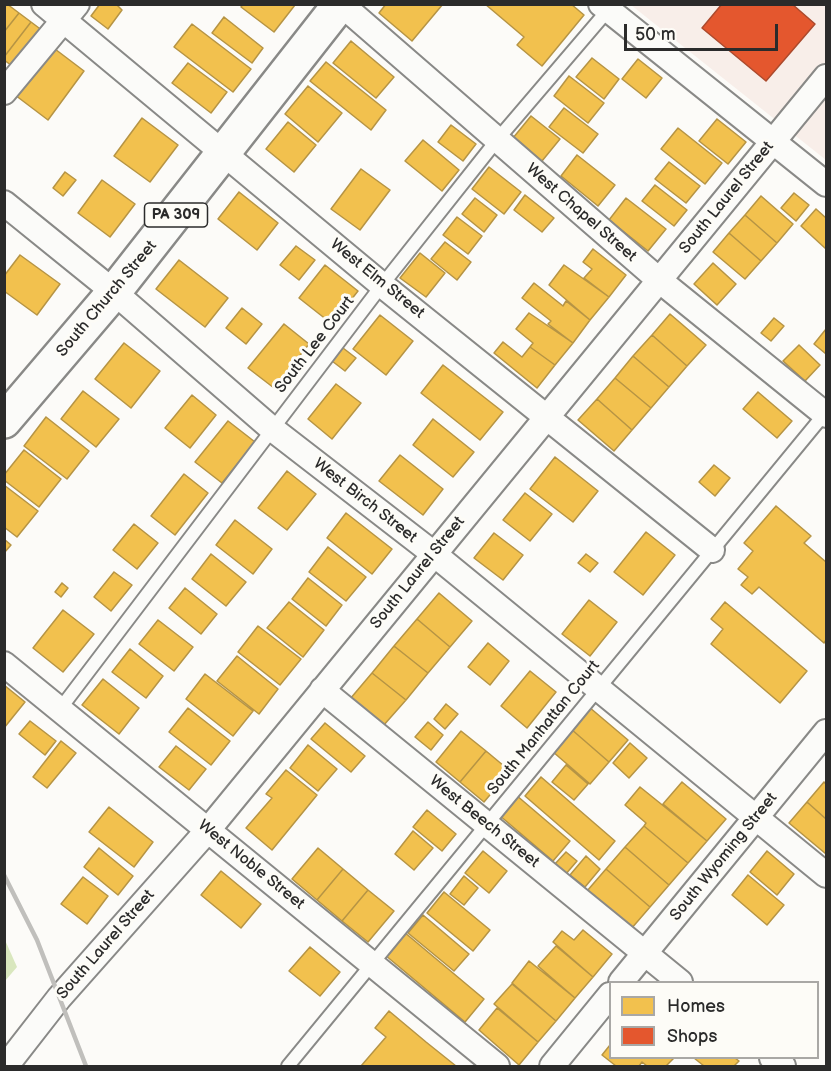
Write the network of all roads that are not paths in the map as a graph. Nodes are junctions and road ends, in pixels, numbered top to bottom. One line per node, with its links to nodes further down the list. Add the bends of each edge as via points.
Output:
1 (44, 4): 4 (street, West Elm Street)
2 (341, 4): 7 (street, West Chapel Street); 9 (highway, South Church Street / PA 309)
3 (605, 7): 7 (lane, South Lee Court); 8 (street)
4 (70, 13): 6 (street); 9 (street, West Elm Street)
5 (826, 76): 8 (street, South Laurel Street)
6 (4, 92)
7 (497, 140): 12 (street, West Chapel Street); 13 (lane, South Lee Court)
8 (774, 141): 10 (street); 12 (street, South Laurel Street)
9 (226, 153): 13 (street, West Elm Street); 14 (highway, South Church Street / PA 309)
10 (825, 179)
11 (4, 203): 14 (street, West Birch Street)
12 (659, 280): 15 (street, West Chapel Street); 16 (street, South Laurel Street)
13 (382, 285): 16 (street, West Elm Street); 18 (lane, South Lee Court)
14 (114, 292): 17 (highway, South Church Street / PA 309); 18 (street, West Birch Street)
15 (826, 413): 19 (lane, South Manhattan Court)
16 (548, 416): 19 (street, West Elm Street); 20 (street, South Laurel Street)
17 (4, 421)
18 (271, 428): 20 (street, West Birch Street); 24 (lane, South Lee Court)
19 (712, 550): 22 (lane, South Manhattan Court)
20 (434, 554): 22 (street, West Birch Street); 23 (street, South Laurel Street)
21 (4, 664): 24 (street, West Noble Street)
22 (598, 688): 26 (street, West Birch Street); 27 (lane, South Manhattan Court)
23 (322, 690): 27 (street, West Beech Street); 28 (street, South Laurel Street)
24 (60, 710): 28 (street, West Noble Street)
25 (826, 732): 26 (street, South Wyoming Street)
26 (756, 818): 29 (street, West Birch Street); 30 (street, South Wyoming Street)
27 (487, 824): 30 (street, West Beech Street); 31 (lane, South Manhattan Court)
28 (207, 830): 31 (street, West Noble Street); 35 (street, South Laurel Street, via 59,998)
29 (826, 875)
30 (645, 954): 32 (street, South Wyoming Street); 33 (street, West Beech Street)
31 (372, 964): 36 (lane, South Manhattan Court); 37 (street, West Noble Street)
32 (622, 981)
33 (679, 981)
34 (609, 996): 38 (street)
35 (6, 1066)
36 (288, 1066)
37 (497, 1066)
38 (552, 1066)

